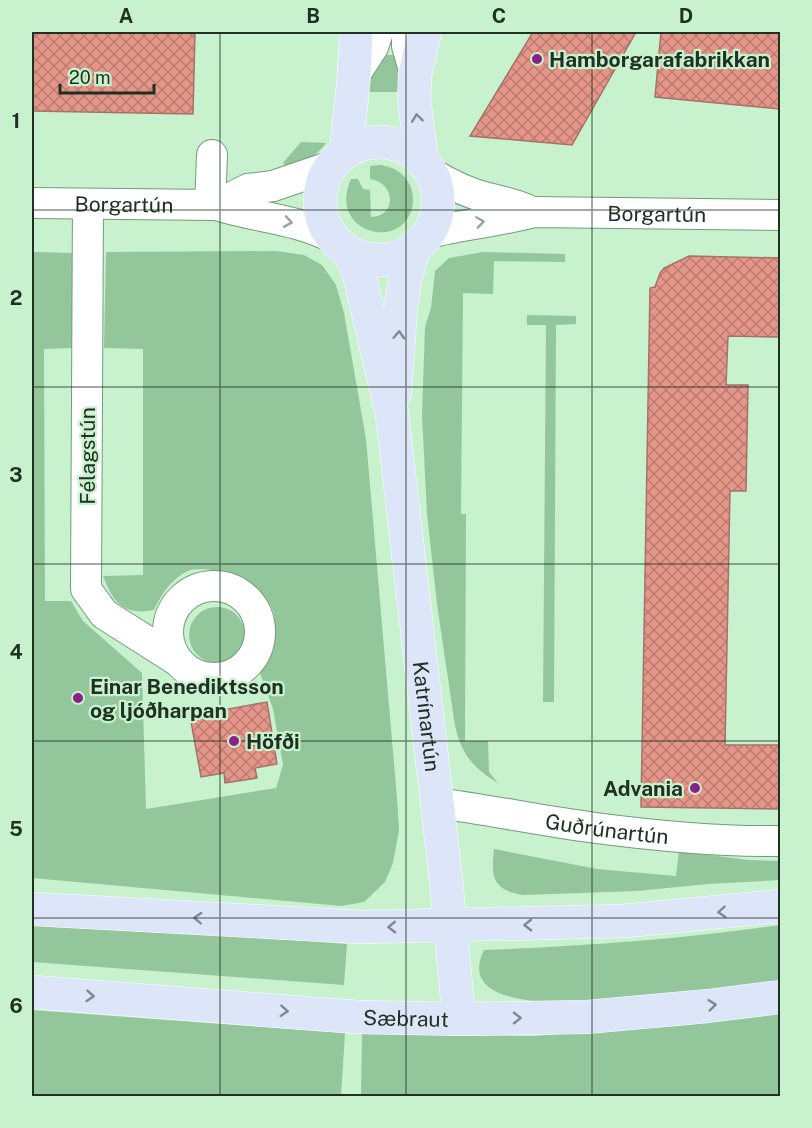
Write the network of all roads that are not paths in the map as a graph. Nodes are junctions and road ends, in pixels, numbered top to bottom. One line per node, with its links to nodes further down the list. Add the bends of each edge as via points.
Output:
1 (357, 32): 6 (main road, via 354,76)
2 (407, 32): 4 (street, via 406,46)
3 (425, 32): 4 (main road)
4 (415, 74): 7 (main road, one-way to 4, via 414,100)
5 (212, 155): 10 (street)
6 (339, 159): 7 (main road, Borgartún, via 361,145 378,142 410,150); 10 (street, Borgartún, via 273,186 248,189); 14 (main road, via 323,183 320,201 323,220)
7 (426, 167): 11 (street, Borgartún, via 449,184); 13 (main road, via 438,203 435,219)
8 (32, 204): 9 (street, Borgartún)
9 (88, 204): 10 (street, Borgartún); 16 (street, Félagstún, via 86,589 104,614)
10 (213, 205): 14 (street, Borgartún, one-way to 14, via 301,224)
11 (532, 212): 12 (street, Borgartún); 13 (street, Borgartún, one-way to 11, via 457,225)
12 (780, 215)
13 (421, 241): 14 (main road, Borgartún, via 399,256 383,260 366,259); 15 (main road, Katrínartún, one-way to 13, via 405,280)
14 (341, 245): 15 (main road, Katrínartún, via 360,278)
15 (392, 414): 17 (main road, Katrínartún)
16 (178, 661)
17 (437, 802): 18 (street, Guðrúnartún, via 643,834); 21 (main road, Katrínartún)
18 (780, 841)
19 (780, 906): 21 (main road, one-way to 21, via 624,921)
20 (32, 909): 21 (main road, one-way to 20, via 361,927)
21 (451, 926): 24 (main road, Katrínartún)
22 (32, 992): 24 (main road, Sæbraut, one-way to 24, via 357,1017)
23 (780, 997): 24 (main road, Sæbraut, one-way to 23, via 587,1017)
24 (459, 1018)

